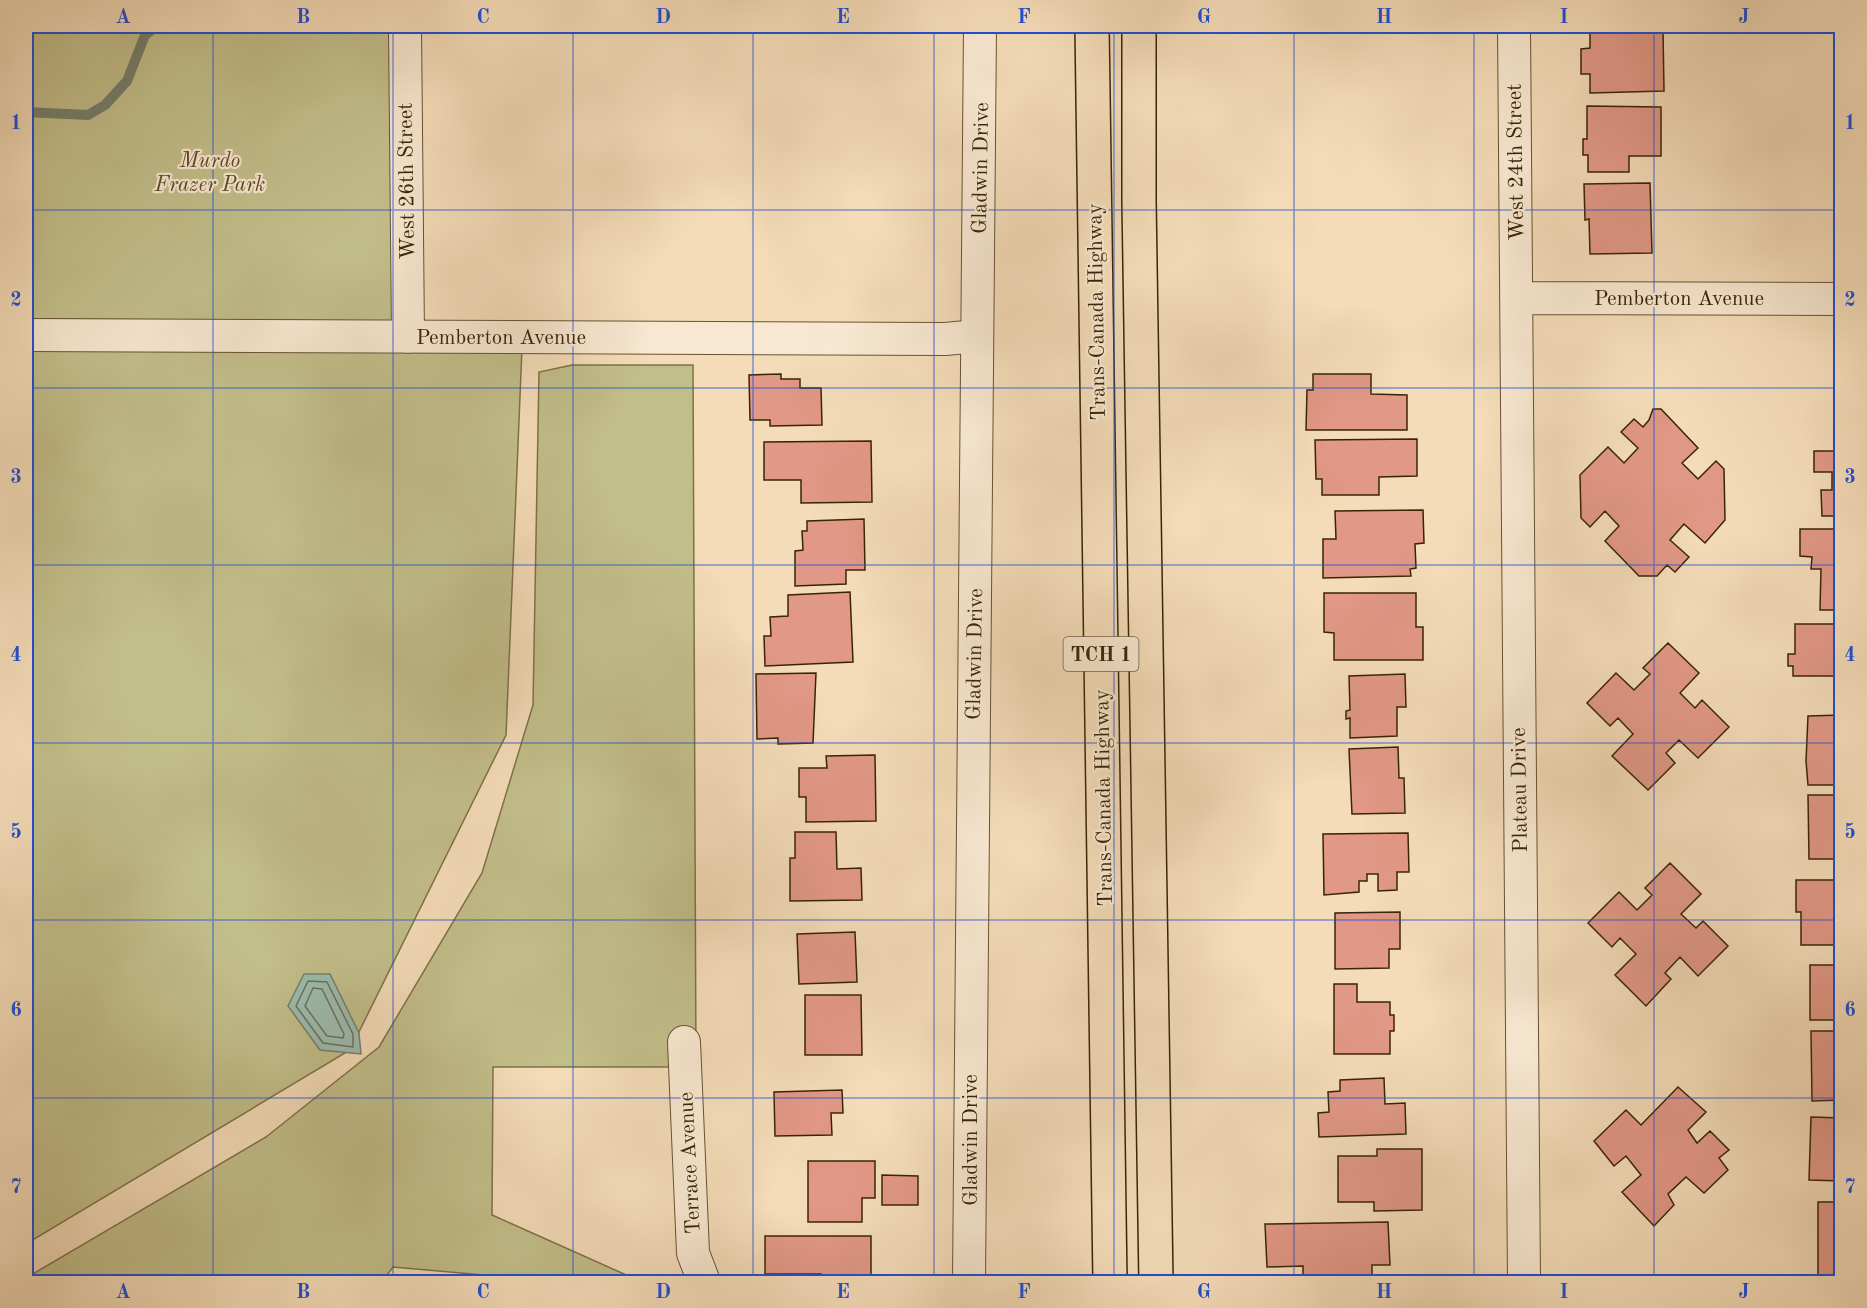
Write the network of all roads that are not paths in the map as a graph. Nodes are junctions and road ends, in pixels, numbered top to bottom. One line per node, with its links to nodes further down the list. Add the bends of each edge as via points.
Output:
1 (405, 26): 10 (street, West 26th Street)
2 (980, 26): 9 (street, Gladwin Drive)
3 (1092, 26): 14 (highway, Trans-Canada Highway / TCH 1)
4 (1139, 26): 15 (highway, TCH 1)
5 (1514, 26): 6 (street, West 24th Street)
6 (1516, 298): 7 (street, Pemberton Avenue); 16 (street, Plateau Drive)
7 (1842, 299)
8 (26, 335): 10 (street, Pemberton Avenue)
9 (977, 336): 10 (street, Pemberton Avenue); 13 (street, Gladwin Drive)
10 (408, 337)
11 (684, 1042): 12 (street, Terrace Avenue, via 693,1253)
12 (704, 1282)
13 (969, 1282)
14 (1110, 1282)
15 (1156, 1282)
16 (1524, 1282)

